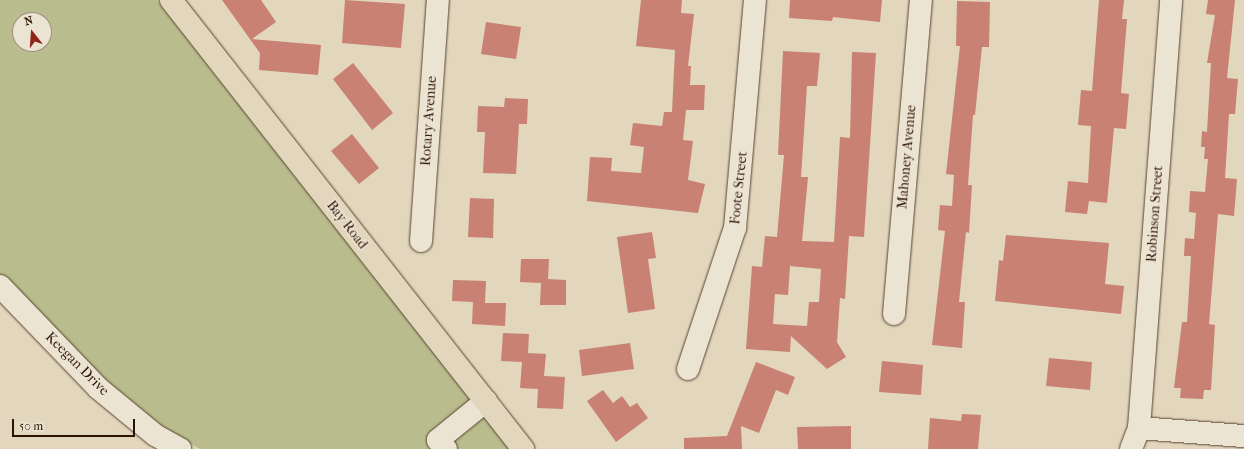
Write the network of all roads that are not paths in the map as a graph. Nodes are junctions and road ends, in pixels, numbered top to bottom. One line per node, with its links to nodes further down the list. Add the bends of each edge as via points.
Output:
1 (171, 0): 10 (main road, Bay Road)
2 (438, 0): 6 (street, Rotary Avenue)
3 (755, 0): 9 (street, Foote Street, via 735,228)
4 (921, 0): 8 (street, Mahoney Avenue)
5 (1171, 0): 11 (street, Robinson Street)
6 (420, 241)
7 (0, 286): 13 (street, Keegan Drive)
8 (894, 314)
9 (688, 370)
10 (486, 401): 15 (street, via 438,440); 16 (main road, Bay Road)
11 (1139, 428): 12 (street); 17 (street, Robinson Street)
12 (1244, 436)
13 (151, 442): 14 (street, Keegan Drive)
14 (180, 449)
15 (446, 449)
16 (523, 449)
17 (1131, 449)

